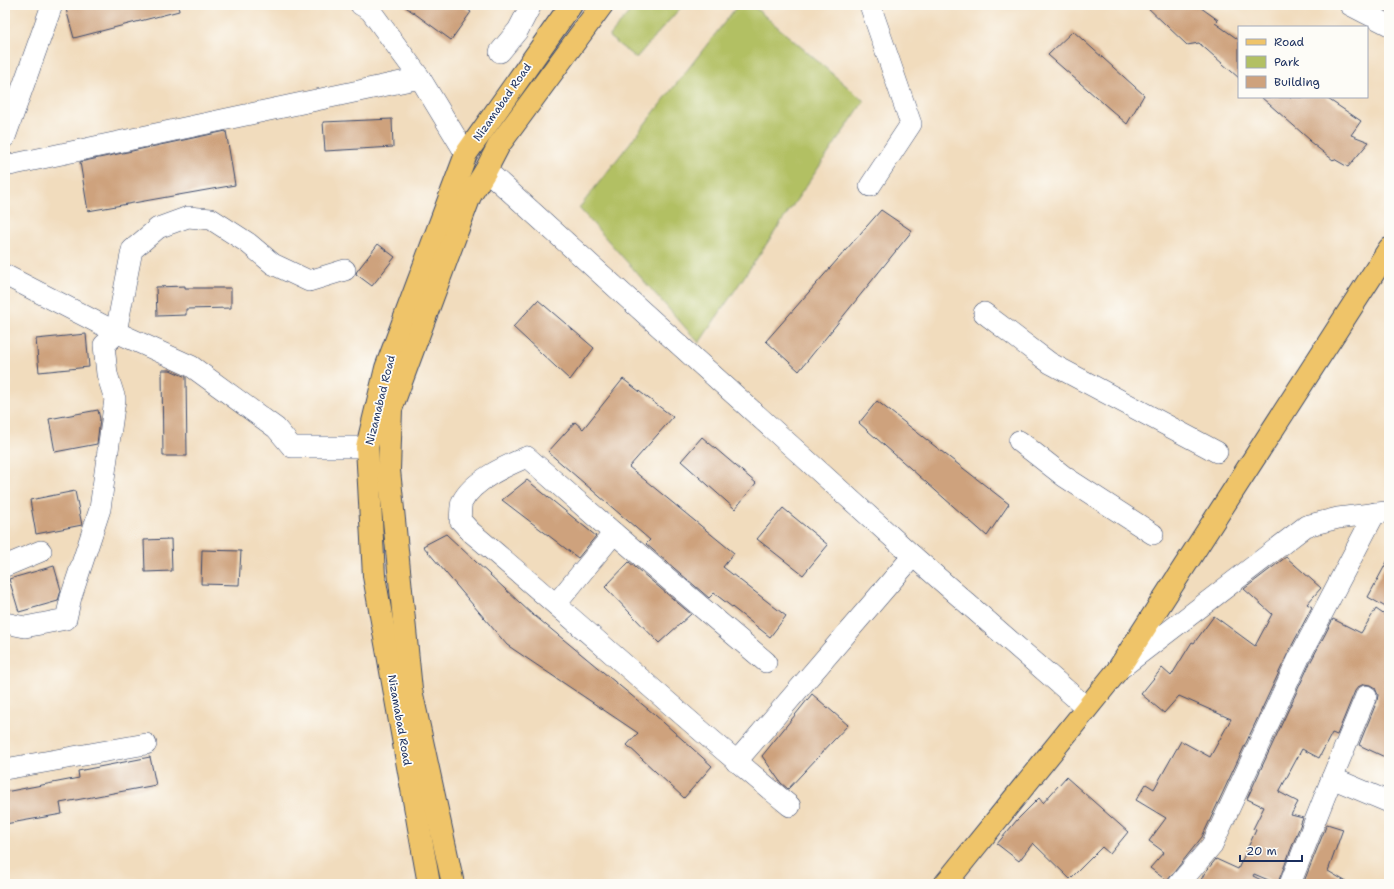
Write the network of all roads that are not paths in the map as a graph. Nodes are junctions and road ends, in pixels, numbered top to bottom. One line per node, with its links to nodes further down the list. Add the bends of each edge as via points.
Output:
1 (52, 5): 11 (street)
2 (531, 5): 9 (street, via 518,30)
3 (571, 5): 12 (main road, Nizamabad Road)
4 (602, 5): 14 (main road, via 499,144)
5 (870, 5): 15 (street, via 911,124)
6 (1350, 5): 8 (street)
7 (369, 7): 10 (street)
8 (1389, 25)
9 (500, 52)
10 (420, 78): 12 (street); 13 (street)
11 (5, 137)
12 (466, 154): 22 (main road, Nizamabad Road, via 386,368)
13 (5, 166)
14 (486, 170): 28 (street); 43 (main road, via 470,196 391,409 389,470 411,690)
15 (870, 186)
16 (1389, 249): 33 (main road)
17 (345, 270): 20 (street, via 309,281 273,264 211,218 188,216 158,228 132,250)
18 (5, 274): 20 (street)
19 (984, 313): 23 (street, via 1050,363)
20 (116, 332): 22 (street, via 191,366 276,428 292,447); 31 (street, via 104,345 107,374 115,399 100,509 66,619 25,627)
21 (1019, 441): 26 (street, via 1065,476)
22 (367, 447): 42 (main road, Nizamabad Road, via 374,576)
23 (1217, 452)
24 (1382, 512): 33 (street, via 1338,518 1306,526); 45 (street, via 1299,658 1212,845)
25 (614, 533): 30 (street); 30 (street, via 527,457 502,467 472,488 462,503 460,520); 32 (street)
26 (1153, 534)
27 (41, 551): 29 (street)
28 (913, 556): 35 (street); 37 (street)
29 (5, 566)
30 (556, 604): 37 (street)
31 (5, 623)
32 (766, 662)
33 (1116, 671): 35 (main road)
34 (1366, 696): 39 (street)
35 (1087, 708): 44 (main road)
36 (146, 744): 38 (street)
37 (736, 762): 41 (street)
38 (5, 769)
39 (1332, 778): 40 (street); 46 (street)
40 (1389, 802)
41 (790, 806)
42 (430, 884)
43 (453, 884)
44 (944, 884)
45 (1179, 884)
46 (1290, 884)

